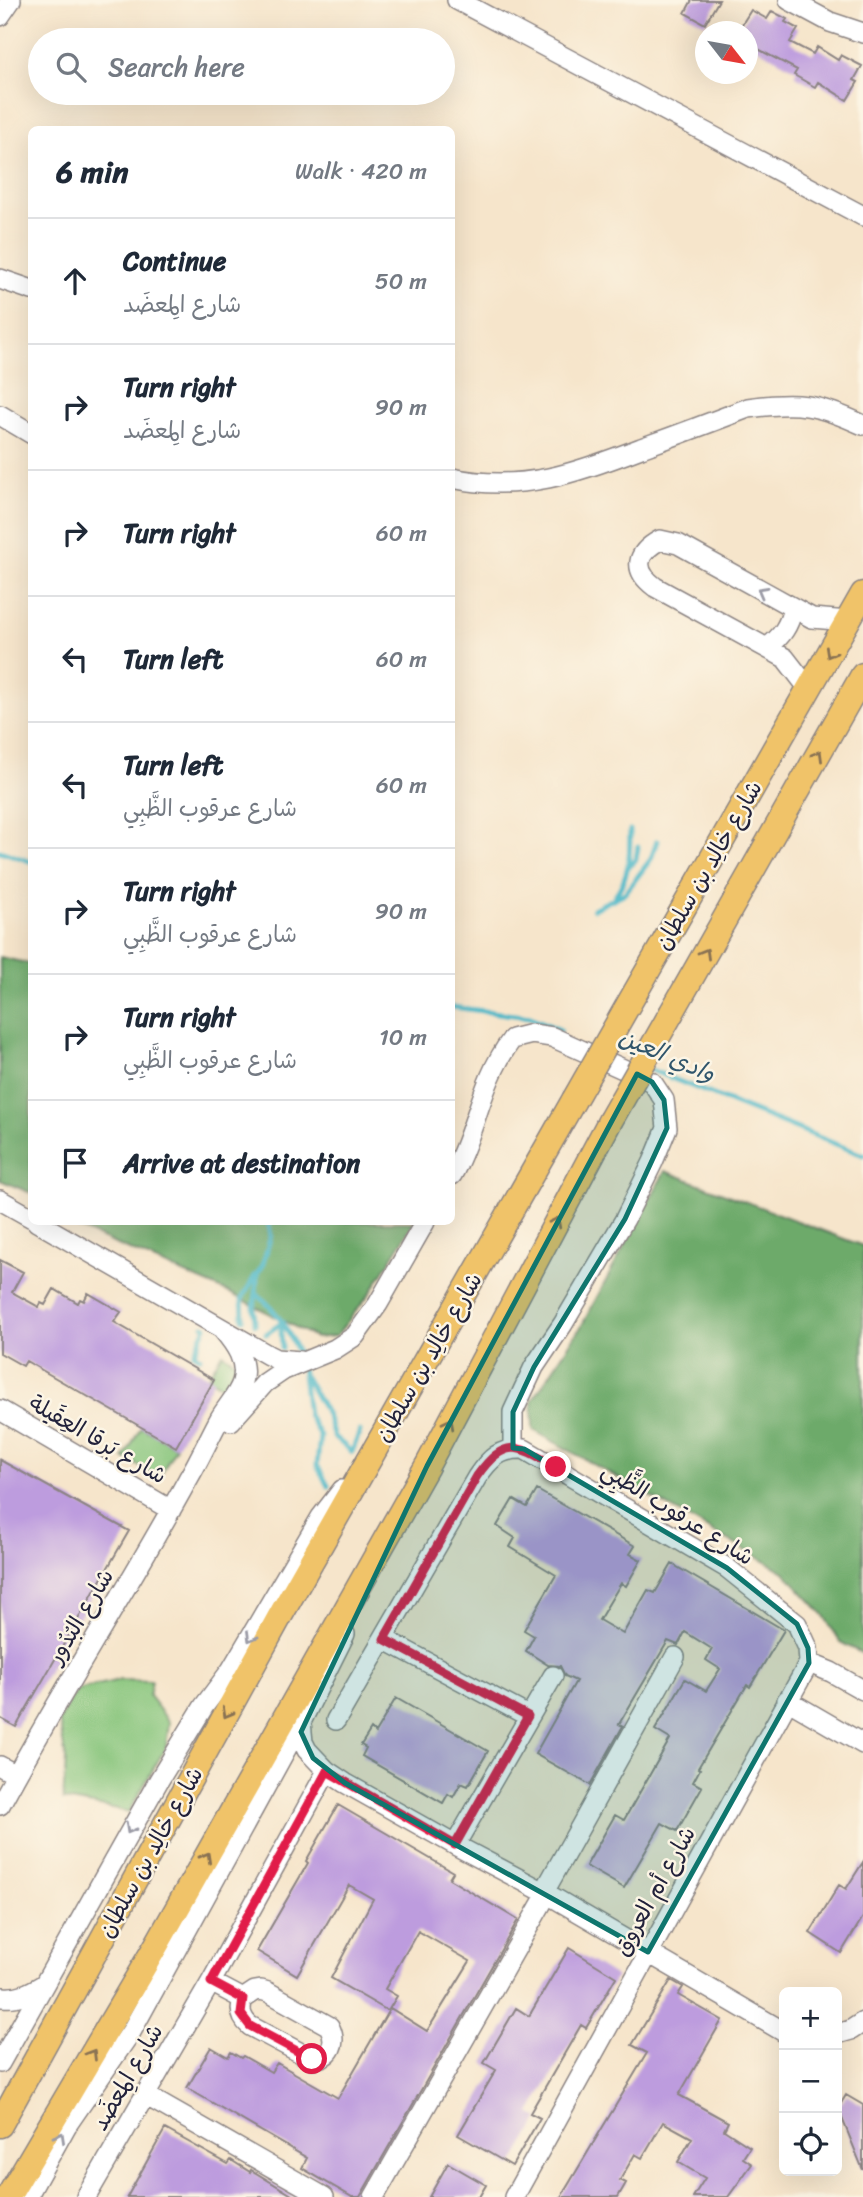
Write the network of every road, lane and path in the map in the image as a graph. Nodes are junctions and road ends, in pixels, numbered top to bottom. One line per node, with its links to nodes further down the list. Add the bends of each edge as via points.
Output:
1 (11, 0): 4 (street)
2 (457, 0): 6 (street)
3 (789, 0): 5 (street)
4 (0, 16)
5 (863, 33)
6 (863, 216)
7 (0, 279): 8 (street)
8 (28, 289)
9 (0, 415): 11 (street)
10 (863, 425): 12 (street, via 829,410 775,404 748,408 558,477 521,484)
11 (28, 432)
12 (455, 479)
13 (863, 594): 15 (main road, شارع خالِد بن سلطان)
14 (793, 608): 15 (street, via 812,618); 16 (street, via 780,638); 16 (street, one-way to 16, via 678,544 660,540 640,556 644,579 655,587)
15 (848, 621): 18 (main road, شارع خالِد بن سلطان, one-way to 18)
16 (767, 648): 18 (street, via 785,658)
17 (863, 675): 32 (main road, شارع خالِد بن سلطان, one-way to 17, bridge, via 610,1121)
18 (809, 689): 29 (main road, شارع خالِد بن سلطان, bridge)
19 (455, 1169): 30 (street, via 490,1073 512,1039 533,1034 582,1048 652,1082 664,1100 667,1128 653,1162 625,1219 534,1367 513,1412)
20 (0, 1200): 21 (street)
21 (28, 1216)
22 (42, 1225): 24 (street)
23 (423, 1225): 26 (street, via 355,1336)
24 (223, 1330): 25 (street); 31 (street, via 238,1351 243,1381)
25 (251, 1346): 26 (street, via 276,1359); 27 (street, via 261,1360 258,1387)
26 (301, 1361): 27 (street, via 265,1383)
27 (251, 1398): 31 (street)
28 (0, 1410): 33 (street, شارع بَرقا العِقَيلة)
29 (383, 1437): 52 (street, one-way to 52, via 321,1517 133,1823); 61 (main road, شارع خالِد بن سلطان, one-way to 61)
30 (513, 1448): 34 (street, via 499,1451 477,1476); 36 (street, شارع عرقوب الظَّبِي, via 524,1449 727,1568 797,1624)
31 (203, 1453): 33 (street, شارع البُدُور)
32 (427, 1466): 42 (street, via 405,1522); 62 (main road, شارع خالِد بن سلطان, one-way to 32, via 156,1946)
33 (171, 1510): 45 (street, شارع البُدُور)
34 (384, 1639): 40 (street); 41 (street)
35 (675, 1657): 49 (street)
36 (809, 1663): 38 (street); 39 (street, شارع أم العروق)
37 (553, 1676): 40 (street)
38 (863, 1690)
39 (787, 1700): 43 (street); 50 (street, شارع أم العروق)
40 (528, 1716): 48 (street)
41 (336, 1720)
42 (301, 1723): 44 (street); 46 (street, via 307,1750)
43 (863, 1744)
44 (276, 1769): 46 (street, via 298,1765); 63 (street, one-way to 44, via 67,2125 131,2032)
45 (8, 1770): 47 (street, شارع البُدُور)
46 (327, 1771): 48 (street); 51 (street, شارع المِعضَد)
47 (0, 1805)
48 (455, 1845): 49 (street)
49 (545, 1893): 50 (street); 66 (street)
50 (648, 1952): 56 (street); 67 (street, شارع أم العروق)
51 (211, 1982): 54 (street); 60 (street, شارع المِعضَد)
52 (44, 1984): 53 (street, via 23,1995); 57 (street)
53 (1, 1996): 57 (street, via 11,2008)
54 (243, 1999): 54 (street, via 241,2014 250,2026 312,2059 329,2053 334,2044 329,2026 268,1992 255,1991)
55 (862, 2023): 58 (street)
56 (779, 2029)
57 (18, 2030): 59 (street)
58 (842, 2032)
59 (0, 2061)
60 (145, 2095): 64 (street, شارع المِعضَد); 65 (street)
61 (0, 2125)
62 (8, 2197)
63 (27, 2197)
64 (86, 2197)
65 (324, 2197)
66 (374, 2197)
67 (514, 2197)

